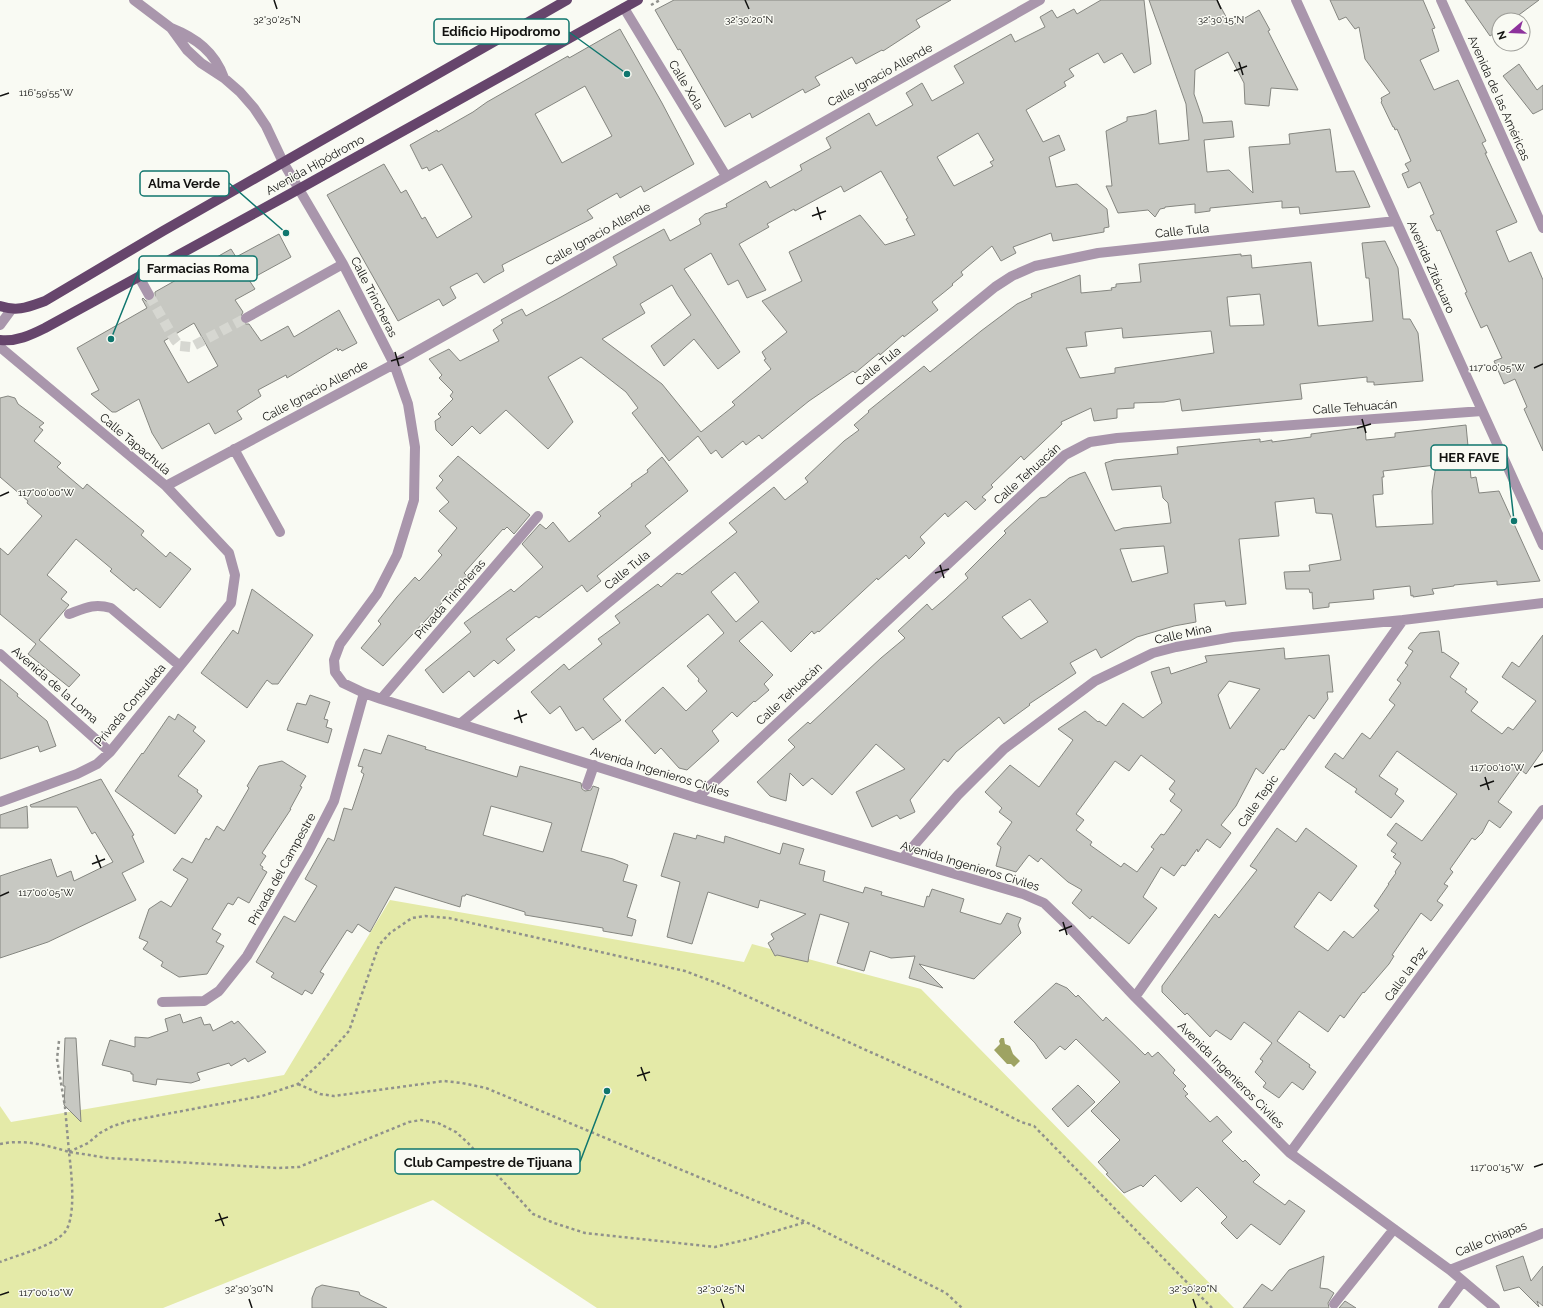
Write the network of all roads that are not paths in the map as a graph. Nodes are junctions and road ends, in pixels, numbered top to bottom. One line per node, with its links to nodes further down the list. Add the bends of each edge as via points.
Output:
1 (134, 0): 8 (street)
2 (567, 0): 10 (main road, Avenida Hipódromo)
3 (638, 0): 7 (main road, Avenida Hipódromo)
4 (1040, 0): 11 (street, Calle Ignacio Allende)
5 (1296, 0): 13 (street, Avenida Zitácuaro)
6 (1441, 0): 14 (street, Avenida de las Américas)
7 (624, 8): 11 (street, Calle Xola); 12 (main road, Avenida Hipódromo)
8 (171, 28): 9 (street, via 193,57); 9 (street, via 187,34 207,50 220,67)
9 (224, 78): 10 (street, Calle Trincheras, via 254,108 266,126)
10 (283, 162): 12 (street, Calle Trincheras); 19 (main road, Avenida Hipódromo, via 45,301 27,308)
11 (726, 176): 24 (street, Calle Ignacio Allende)
12 (299, 189): 15 (street, Calle Trincheras); 16 (main road, Avenida Hipódromo)
13 (1396, 221): 25 (street, Avenida Zitácuaro); 40 (street, Calle Tula, via 1098,253 1035,266 1012,276 995,287)
14 (1543, 228)
15 (343, 264): 20 (street); 24 (street, Calle Trincheras)
16 (139, 277): 17 (street); 22 (main road, Avenida Hipódromo, via 32,334)
17 (150, 294)
18 (0, 306): 19 (main road)
19 (11, 310): 21 (street)
20 (246, 318)
21 (0, 325)
22 (0, 340)
23 (0, 347): 27 (street, Calle Tapachula)
24 (394, 364): 26 (street, Calle Ignacio Allende); 37 (street, Calle Trincheras, via 408,404 415,447 414,500 397,555 377,594 340,644 334,660)
25 (1482, 411): 30 (street, Avenida Zitácuaro); 44 (street, Calle Tehuacán, via 1090,442 1065,455)
26 (234, 450): 27 (street, Calle Ignacio Allende); 29 (street)
27 (166, 486): 31 (street, Calle Tapachula, via 229,552)
28 (538, 516): 39 (street, Privada Trincheras)
29 (280, 532)
30 (1543, 544)
31 (235, 575): 36 (street, Privada Consulada, via 231,603)
32 (1543, 603): 34 (street, Calle Mina)
33 (70, 614): 36 (street, via 91,606 102,605 111,608)
34 (1402, 620): 47 (street, Calle Mina, via 1233,637 1153,653 1095,681 1004,749 958,795); 48 (street, Calle Tepic)
35 (0, 654): 41 (street, Avenida de la Loma)
36 (180, 666): 41 (street, Privada Consulada)
37 (335, 672): 38 (street, Avenida Ingenieros Civiles, via 343,683)
38 (364, 693): 39 (street, Avenida Ingenieros Civiles); 49 (street, Privada del Campestre, via 334,801 308,852 248,956 219,991 204,1001)
39 (382, 699): 40 (street, Avenida Ingenieros Civiles)
40 (461, 723): 42 (street, Avenida Ingenieros Civiles)
41 (110, 752): 45 (street, Privada Consulada, via 97,764 77,774)
42 (594, 765): 43 (street); 44 (street, Avenida Ingenieros Civiles)
43 (587, 785)
44 (697, 798): 47 (street, Avenida Ingenieros Civiles)
45 (0, 802)
46 (1543, 810): 50 (street, Calle la Paz)
47 (903, 858): 48 (street, Avenida Ingenieros Civiles, via 1024,894 1044,903)
48 (1135, 997): 50 (street, Avenida Ingenieros Civiles)
49 (162, 1002)
50 (1290, 1153): 51 (street, Avenida Ingenieros Civiles)
51 (1394, 1229): 53 (street, Avenida Ingenieros Civiles); 55 (street)
52 (1543, 1233): 53 (street, Calle Chiapas)
53 (1450, 1270): 54 (street, Avenida Ingenieros Civiles)
54 (1463, 1281): 56 (street); 57 (street, Avenida Ingenieros Civiles)
55 (1334, 1304)
56 (1443, 1308)
57 (1495, 1308)

